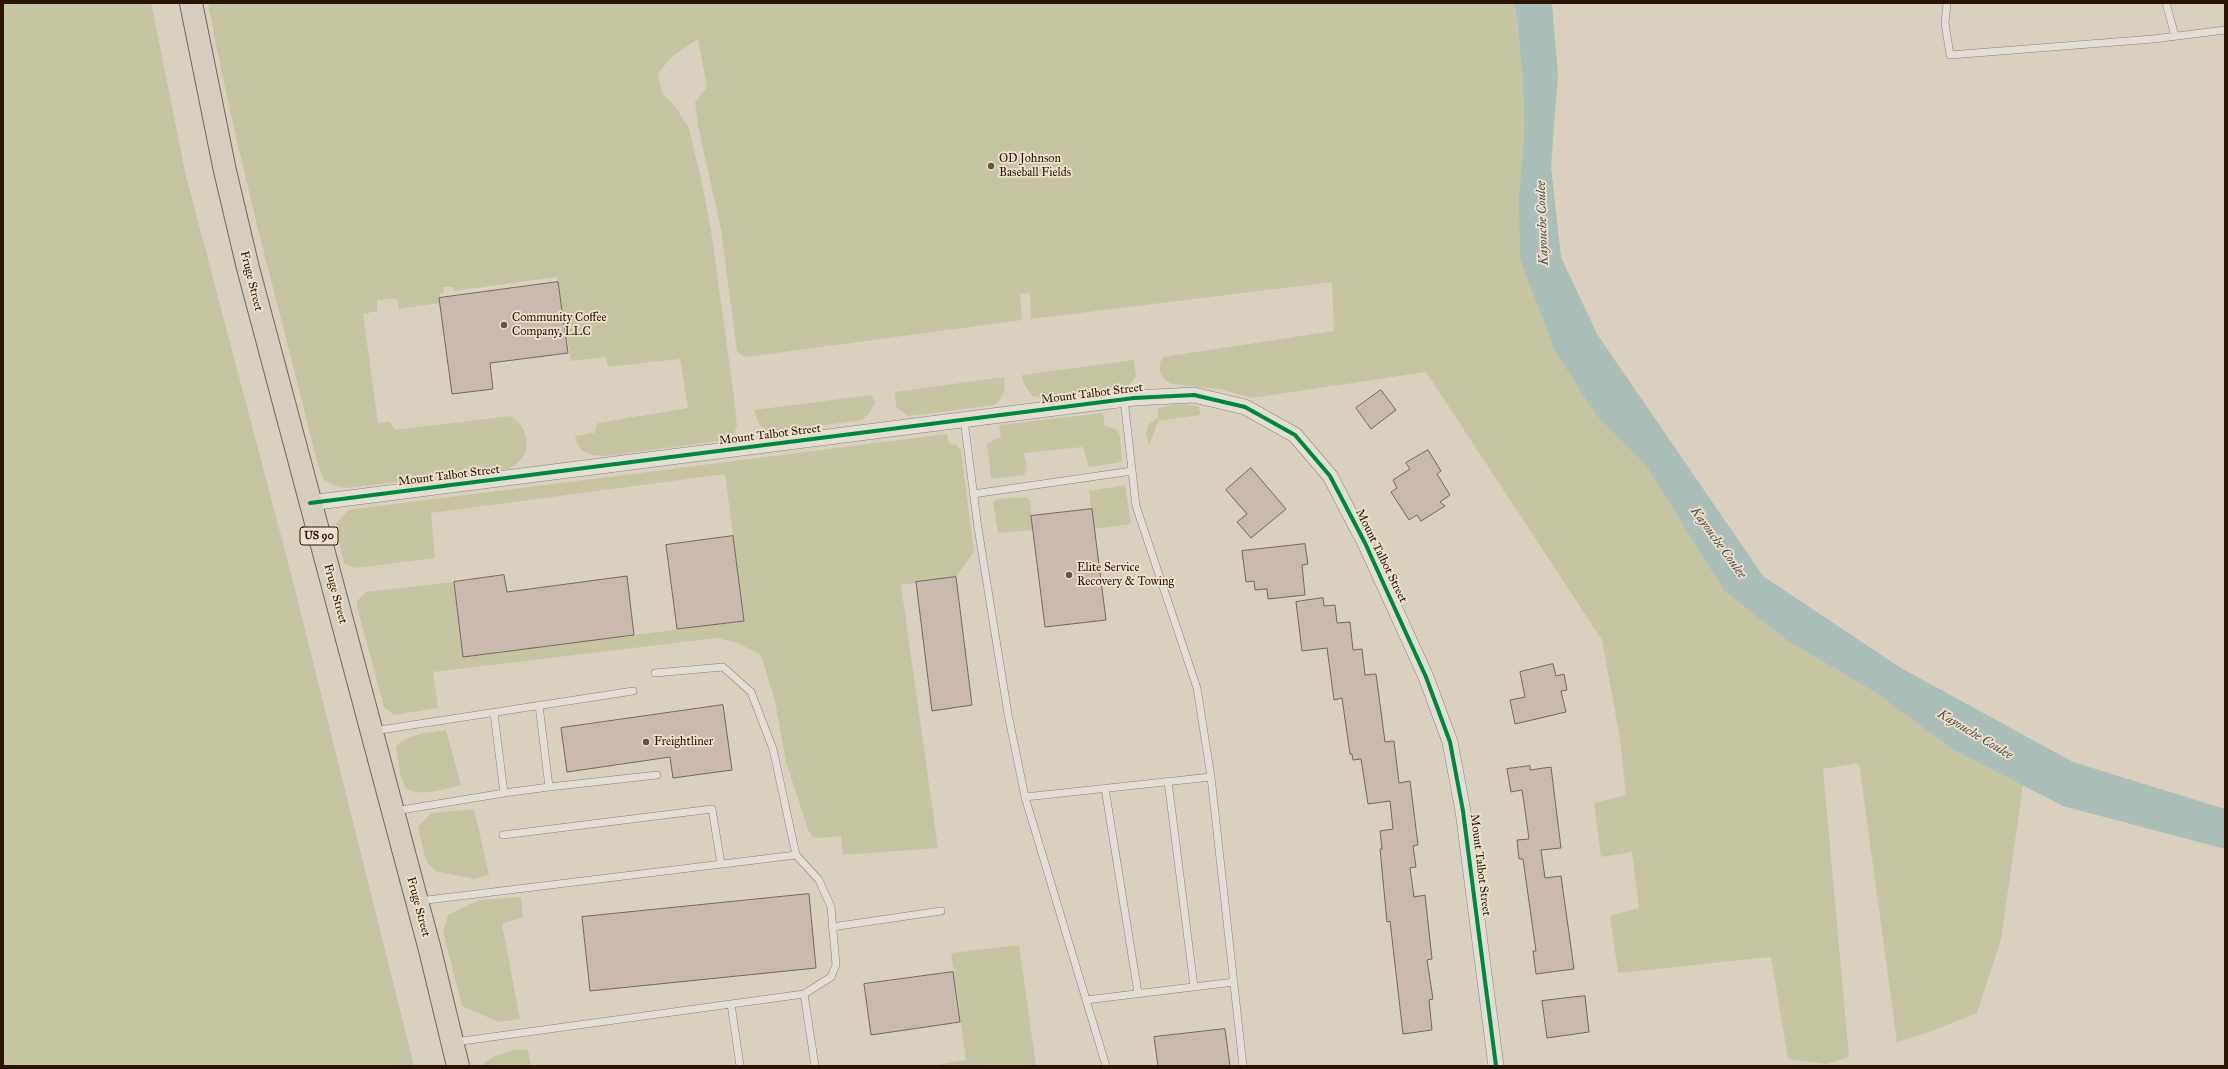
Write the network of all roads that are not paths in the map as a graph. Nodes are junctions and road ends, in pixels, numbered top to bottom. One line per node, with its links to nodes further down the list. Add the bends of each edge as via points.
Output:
1 (192, 3): 10 (main road, Fruge Street / US 90, via 225,171)
2 (1947, 3): 5 (lane, via 1945,23 1950,55)
3 (2166, 3): 5 (lane)
4 (2225, 30): 5 (lane)
5 (2175, 36)
6 (1124, 399): 7 (street, Mount Talbot Street); 8 (lane); 42 (street, Mount Talbot Street, via 1194,395 1245,407 1295,435 1330,476 1365,543 1426,677 1450,742 1464,811)
7 (964, 420): 9 (lane); 10 (street, Mount Talbot Street)
8 (1132, 470): 9 (lane); 17 (lane, via 1136,506 1198,688)
9 (973, 494): 22 (lane, via 1008,714)
10 (310, 504): 15 (main road, Fruge Street / US 90)
11 (655, 673): 25 (lane, via 723,667 751,692 773,749)
12 (633, 691): 13 (lane)
13 (539, 705): 14 (lane); 19 (lane)
14 (494, 713): 15 (lane); 21 (lane)
15 (371, 731): 23 (main road, Fruge Street / US 90)
16 (657, 774): 19 (lane)
17 (1211, 777): 18 (lane); 30 (lane)
18 (1168, 781): 20 (lane); 31 (lane)
19 (549, 787): 21 (lane)
20 (1105, 788): 22 (lane); 33 (lane)
21 (504, 793): 23 (lane)
22 (1025, 797): 34 (lane)
23 (392, 811): 27 (main road, Fruge Street / US 90)
24 (503, 835): 26 (lane, via 712,809)
25 (796, 855): 26 (lane); 29 (lane, via 819,880 830,907)
26 (721, 864): 27 (lane)
27 (416, 902): 36 (main road, Fruge Street / US 90)
28 (941, 911): 29 (lane)
29 (832, 927): 32 (lane, via 836,965 831,977)
30 (1234, 982): 31 (lane); 41 (lane)
31 (1194, 987): 33 (lane)
32 (804, 994): 35 (lane); 39 (lane)
33 (1138, 994): 34 (lane)
34 (1086, 1000): 40 (lane)
35 (731, 1004): 36 (lane); 38 (lane)
36 (453, 1042): 37 (main road, Fruge Street / US 90)
37 (458, 1066)
38 (740, 1066)
39 (815, 1066)
40 (1106, 1066)
41 (1244, 1066)
42 (1496, 1066)

